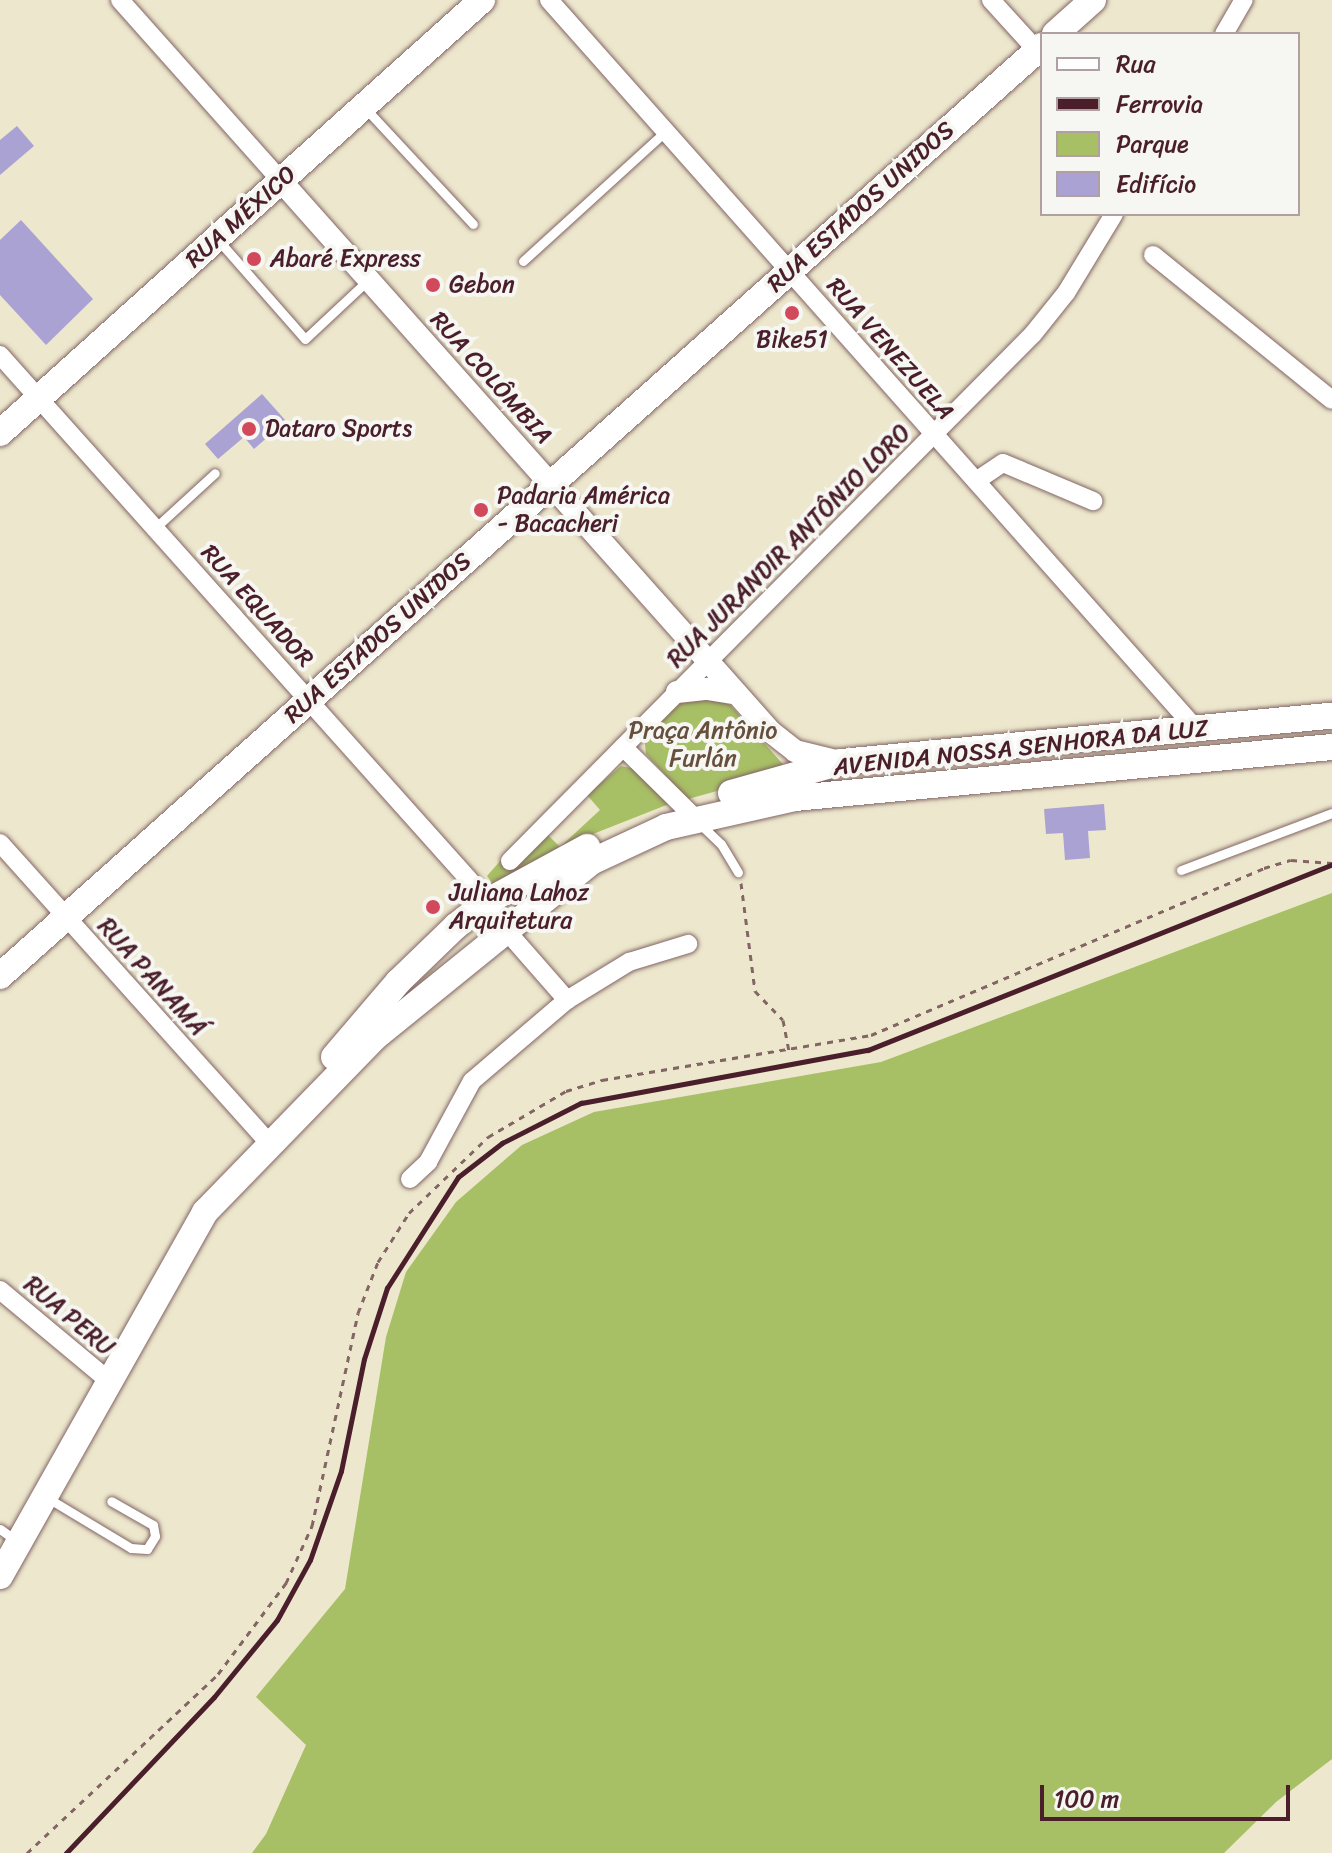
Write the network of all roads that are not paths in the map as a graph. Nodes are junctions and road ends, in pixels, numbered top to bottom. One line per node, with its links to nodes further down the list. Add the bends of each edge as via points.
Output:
1 (120, 0): 13 (street, RUA COLÔMBIA)
2 (482, 0): 11 (main road, RUA MÉXICO)
3 (549, 0): 12 (street, RUA VENEZUELA)
4 (991, 0): 9 (street)
5 (1093, 0): 7 (main road, RUA ESTADOS UNIDOS)
6 (1244, 0): 8 (street)
7 (1059, 32)
8 (1225, 32)
9 (1040, 43)
10 (1040, 50): 19 (main road, RUA ESTADOS UNIDOS)
11 (363, 106): 13 (main road, RUA MÉXICO); 15 (lane)
12 (665, 132): 18 (lane); 19 (street, RUA VENEZUELA)
13 (281, 181): 16 (main road, RUA MÉXICO); 20 (street, RUA COLÔMBIA)
14 (1113, 216): 25 (street, RUA JURANDIR ANTÔNIO LORO, via 1050,314)
15 (473, 224)
16 (217, 238): 20 (lane, via 305,339); 22 (main road, RUA MÉXICO)
17 (1153, 255): 23 (street)
18 (523, 261)
19 (789, 271): 25 (street, RUA VENEZUELA); 28 (main road, RUA ESTADOS UNIDOS)
20 (369, 280): 28 (street, RUA COLÔMBIA)
21 (0, 355): 22 (street, RUA EQUADOR)
22 (39, 398): 24 (main road, RUA MÉXICO); 30 (street, RUA EQUADOR)
23 (1332, 400)
24 (0, 433)
25 (933, 434): 27 (street, RUA VENEZUELA); 31 (street, RUA JURANDIR ANTÔNIO LORO)
26 (215, 473): 30 (lane)
27 (976, 481): 29 (street, via 1003,463); 36 (street, RUA VENEZUELA)
28 (551, 484): 31 (street, RUA COLÔMBIA); 34 (main road, RUA ESTADOS UNIDOS)
29 (1093, 501)
30 (155, 528): 34 (street, RUA EQUADOR)
31 (708, 661): 32 (street, RUA JURANDIR ANTÔNIO LORO); 33 (street, RUA COLÔMBIA)
32 (677, 692): 33 (street); 37 (street, RUA JURANDIR ANTÔNIO LORO)
33 (737, 694): 39 (street, RUA COLÔMBIA, via 795,751)
34 (308, 700): 46 (street, RUA EQUADOR); 47 (main road, RUA ESTADOS UNIDOS)
35 (1332, 716): 36 (main road, AVENIDA NOSSA SENHORA DA LUZ)
36 (1196, 729): 39 (main road, AVENIDA NOSSA SENHORA DA LUZ)
37 (623, 747): 40 (street); 43 (street, RUA JURANDIR ANTÔNIO LORO)
38 (1332, 747): 40 (main road, AVENIDA NOSSA SENHORA DA LUZ)
39 (841, 762): 40 (main road, AVENIDA NOSSA SENHORA DA LUZ)
40 (689, 812): 45 (lane, via 721,844); 46 (main road, AVENIDA NOSSA SENHORA DA LUZ, via 615,831); 48 (main road, AVENIDA NOSSA SENHORA DA LUZ, via 607,852)
41 (1332, 813): 44 (lane)
42 (0, 843): 47 (street, RUA PANAMÁ)
43 (510, 861)
44 (1181, 870)
45 (738, 872)
46 (488, 901): 48 (street, RUA EQUADOR); 52 (main road, AVENIDA NOSSA SENHORA DA LUZ, via 398,982)
47 (66, 917): 50 (main road, RUA ESTADOS UNIDOS); 52 (street, RUA PANAMÁ)
48 (504, 928): 51 (street, RUA EQUADOR); 52 (main road, AVENIDA NOSSA SENHORA DA LUZ, via 365,1046)
49 (688, 944): 51 (street, via 629,962)
50 (0, 976)
51 (567, 1000): 53 (street, via 472,1081 433,1154)
52 (269, 1143): 55 (main road, AVENIDA NOSSA SENHORA DA LUZ, via 191,1232)
53 (410, 1179)
54 (0, 1290): 55 (street, RUA PERU)
55 (107, 1379): 56 (main road, AVENIDA NOSSA SENHORA DA LUZ)
56 (43, 1495): 57 (lane, via 131,1548 147,1549 155,1536 153,1525); 58 (main road, AVENIDA NOSSA SENHORA DA LUZ)
57 (111, 1501)
58 (9, 1536): 59 (main road, AVENIDA NOSSA SENHORA DA LUZ)
59 (1, 1572)

